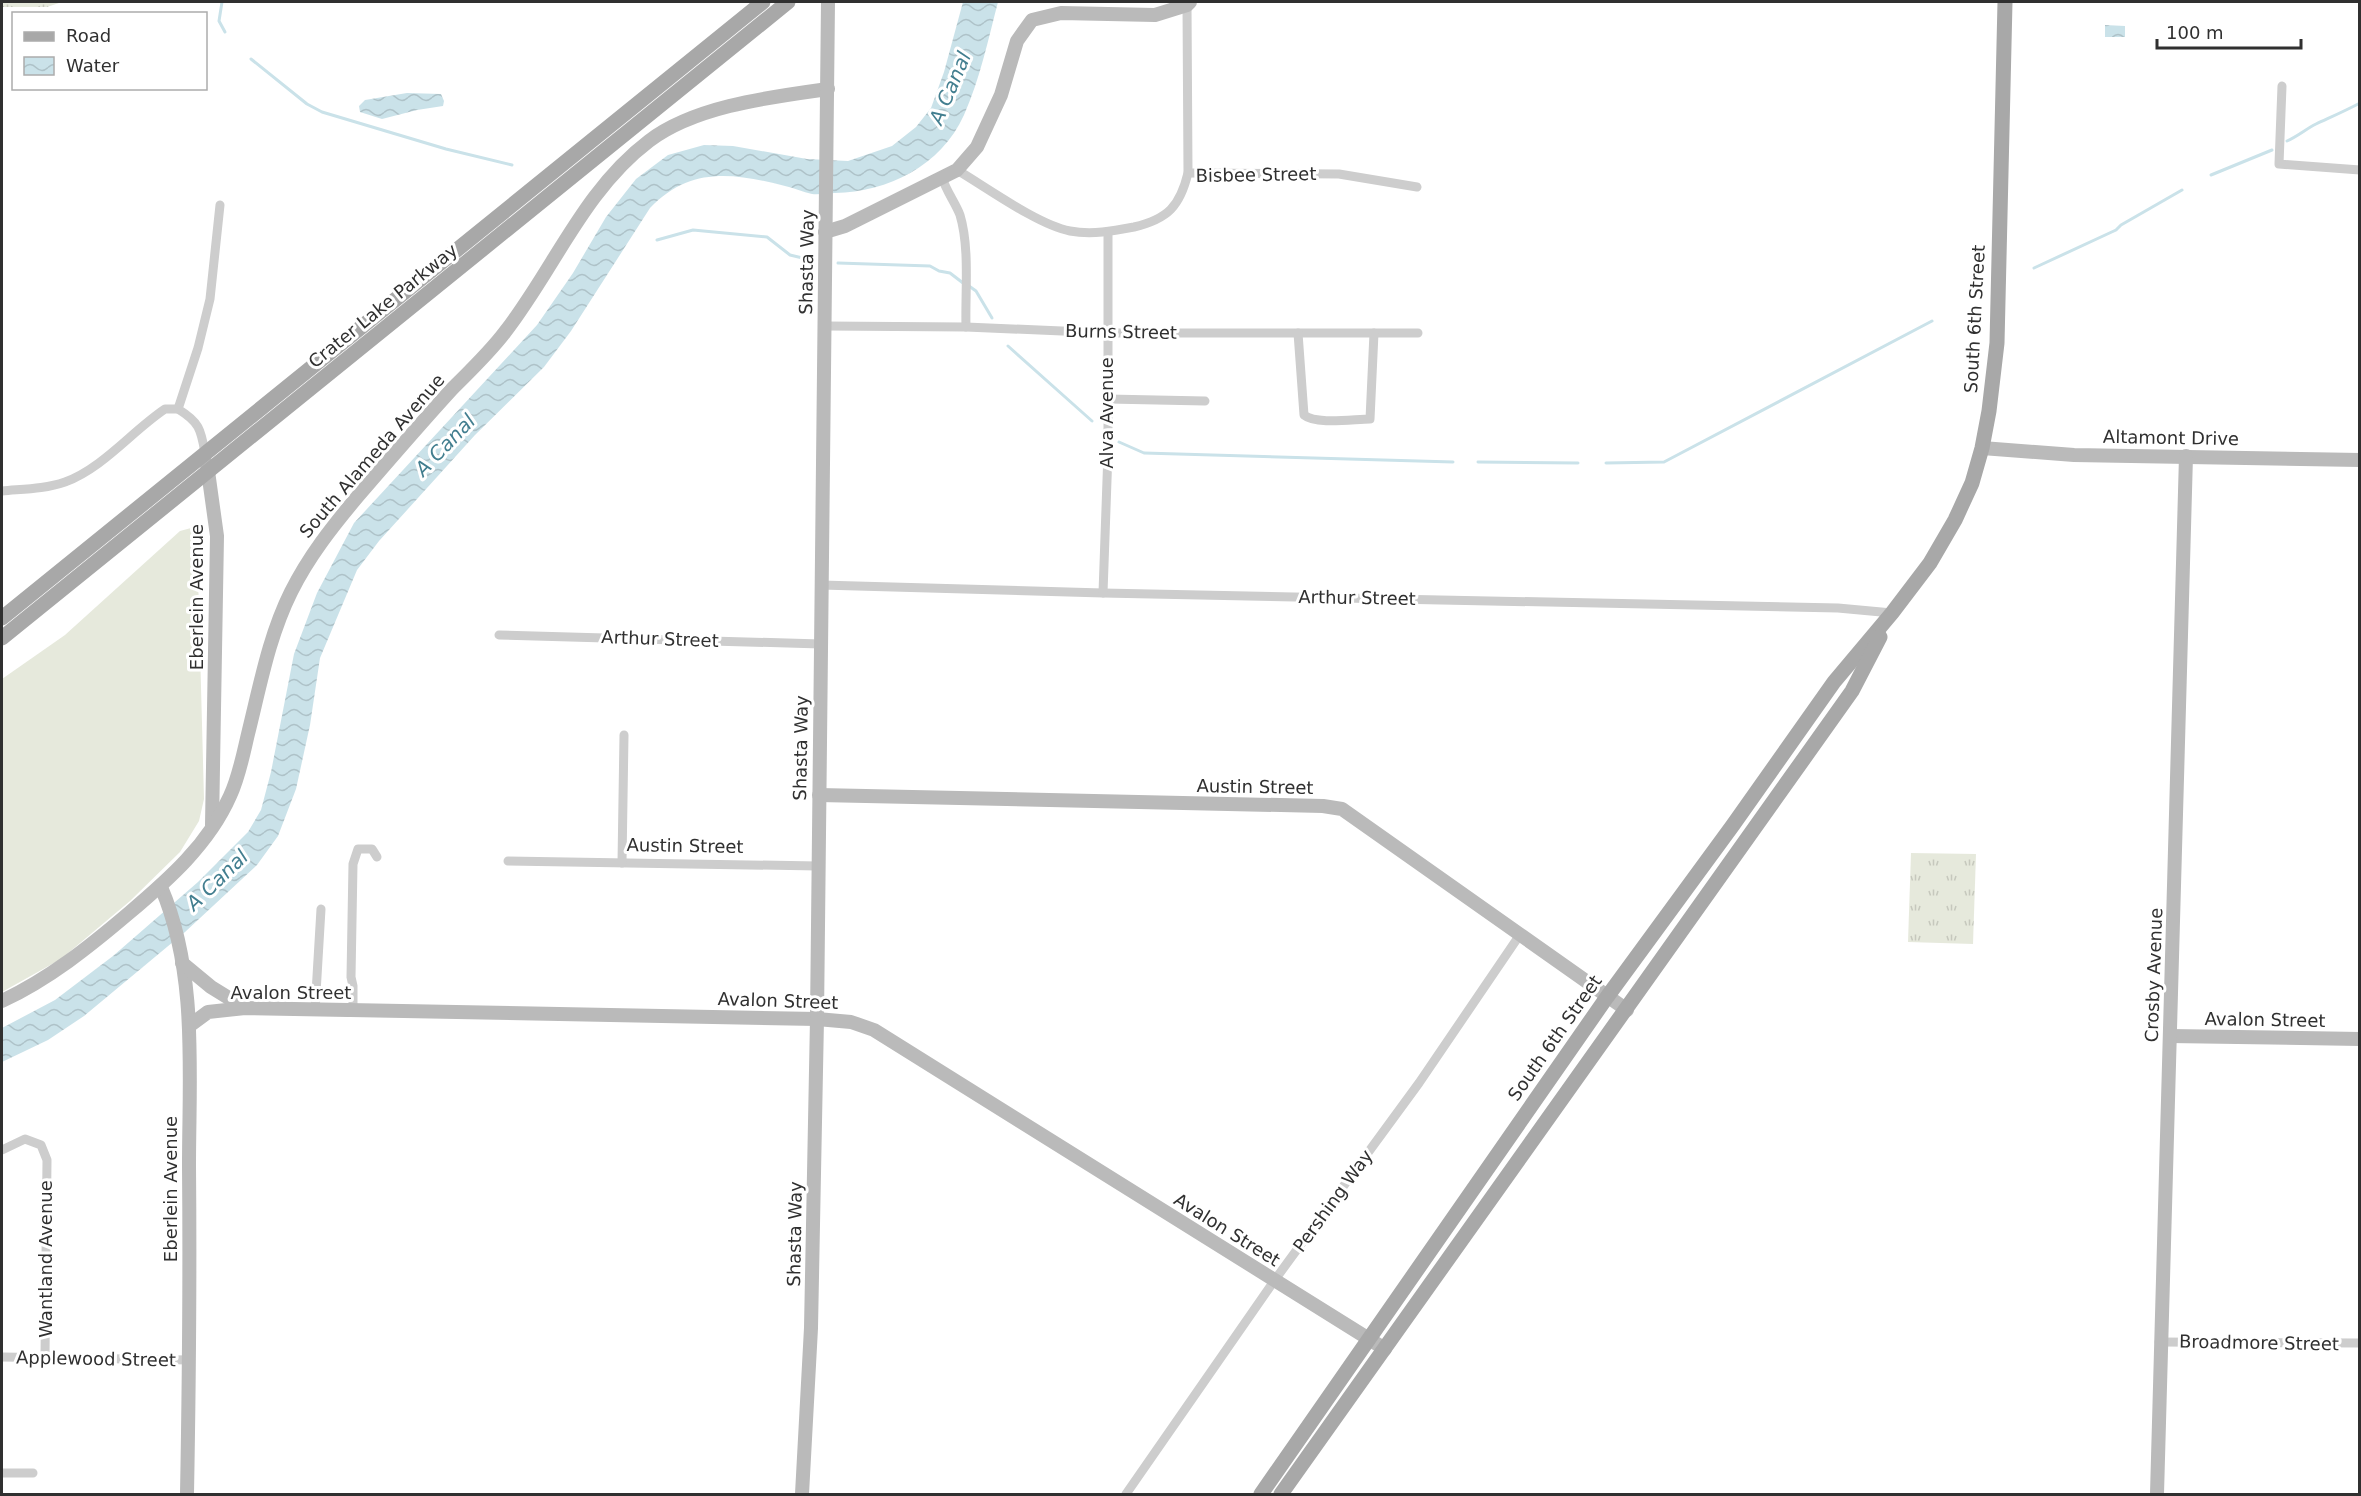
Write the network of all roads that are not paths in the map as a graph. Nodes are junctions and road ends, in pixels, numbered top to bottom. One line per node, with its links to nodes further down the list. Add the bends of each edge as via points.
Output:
1 (763, 2): 26 (main road, Crater Lake Parkway)
2 (788, 2): 29 (main road, Crater Lake Parkway)
3 (828, 2): 7 (street, Shasta Way)
4 (2005, 2): 25 (main road, South 6th Street, via 1997,343)
5 (1188, 3): 8 (street, via 1155,15 1061,13 1032,20 1017,41 1001,95 977,147); 10 (street)
6 (2282, 86): 9 (street, via 2279,164)
7 (828, 89): 14 (street, Shasta Way); 40 (street, South Alameda Avenue, via 773,96 685,122 651,139 599,189 504,333 396,450 309,557 269,647 231,796)
8 (957, 170): 11 (street); 15 (street, Bisbee Street, via 1032,215 1069,231)
9 (2360, 170)
10 (1188, 173): 12 (street, Bisbee Street, via 1339,174); 15 (street, Bisbee Street, via 1174,208 1146,224)
11 (942, 177): 14 (street, via 845,226); 17 (street, via 959,213 964,236)
12 (1417, 188)
13 (220, 205): 24 (street, via 210,299)
14 (825, 232): 16 (street, Shasta Way)
15 (1108, 232): 18 (street, Alva Avenue)
16 (825, 326): 17 (street, Burns Street); 31 (street, Shasta Way)
17 (966, 327): 18 (street, Burns Street)
18 (1108, 333): 19 (street, Burns Street); 22 (street, Alva Avenue)
19 (1298, 333): 20 (street, Burns Street); 20 (street, via 1304,415 1319,420 1370,419)
20 (1374, 333): 21 (street, Burns Street)
21 (1418, 333)
22 (1107, 399): 23 (street); 32 (street, Alva Avenue)
23 (1205, 402)
24 (178, 409): 26 (street, Eberlein Avenue, via 202,431); 30 (street, via 165,409 88,471 66,482)
25 (1982, 448): 27 (street, Altamont Drive); 33 (main road, South 6th Street, via 1955,520 1930,563)
26 (205, 453): 29 (street, Eberlein Avenue); 34 (main road, Crater Lake Parkway)
27 (2186, 456): 28 (street, Altamont Drive); 57 (street, Crosby Avenue)
28 (2360, 460)
29 (208, 472): 36 (main road, Crater Lake Parkway); 40 (street, Eberlein Avenue, via 217,536)
30 (2, 491)
31 (821, 585): 32 (street, Arthur Street); 37 (street, Shasta Way)
32 (1102, 593): 33 (street, Arthur Street, via 1816,608)
33 (1892, 613): 49 (main road, South 6th Street, via 1834,682); 53 (main road, South 6th Street, via 1852,691)
34 (2, 618)
35 (499, 635): 37 (street, Arthur Street)
36 (2, 638)
37 (821, 644): 39 (street, Shasta Way)
38 (624, 735): 43 (street)
39 (819, 795): 44 (street, Shasta Way); 47 (street, Austin Street, via 1342,809)
40 (212, 827): 45 (street, South Alameda Avenue)
41 (378, 857): 54 (street, via 372,849 358,849 353,864)
42 (508, 861): 43 (street, Austin Street)
43 (622, 863): 44 (street, Austin Street)
44 (818, 866): 55 (street, Shasta Way)
45 (161, 887): 48 (street, Eberlein Avenue); 50 (street, South Alameda Avenue, via 68,963)
46 (321, 909): 52 (street)
47 (1519, 936): 49 (street, Austin Street); 60 (street, Pershing Way, via 1419,1083)
48 (182, 963): 51 (street); 56 (street, Eberlein Avenue)
49 (1607, 996): 53 (street, Austin Street); 61 (main road, South 6th Street)
50 (2, 1001)
51 (245, 1008): 52 (street, Avalon Street); 56 (street, Avalon Street, via 208,1012)
52 (315, 1010): 54 (street, Avalon Street)
53 (1627, 1010): 64 (main road, South 6th Street)
54 (352, 1011): 55 (street, Avalon Street)
55 (817, 1019): 60 (street, Avalon Street, via 852,1022 874,1030); 71 (street, Shasta Way, via 811,1328)
56 (189, 1026): 67 (street, Eberlein Avenue)
57 (2170, 1036): 58 (street, Avalon Street); 62 (street, Crosby Avenue)
58 (2360, 1039)
59 (2, 1150): 66 (street, Wantland Avenue, via 25,1139 41,1145 47,1160)
60 (1274, 1281): 61 (street, Avalon Street); 72 (street, Pershing Way)
61 (1368, 1339): 64 (street, Avalon Street); 73 (main road, South 6th Street)
62 (2159, 1342): 63 (street, Broadmore Street); 75 (street, Crosby Avenue)
63 (2360, 1343)
64 (1385, 1349): 74 (main road, South 6th Street)
65 (2, 1357): 66 (street, Applewood Street)
66 (45, 1357): 67 (street, Applewood Street)
67 (190, 1360): 70 (street, Eberlein Avenue)
68 (2, 1473): 69 (street)
69 (33, 1473)
70 (187, 1494)
71 (802, 1494)
72 (1126, 1494)
73 (1261, 1494)
74 (1281, 1494)
75 (2157, 1494)

